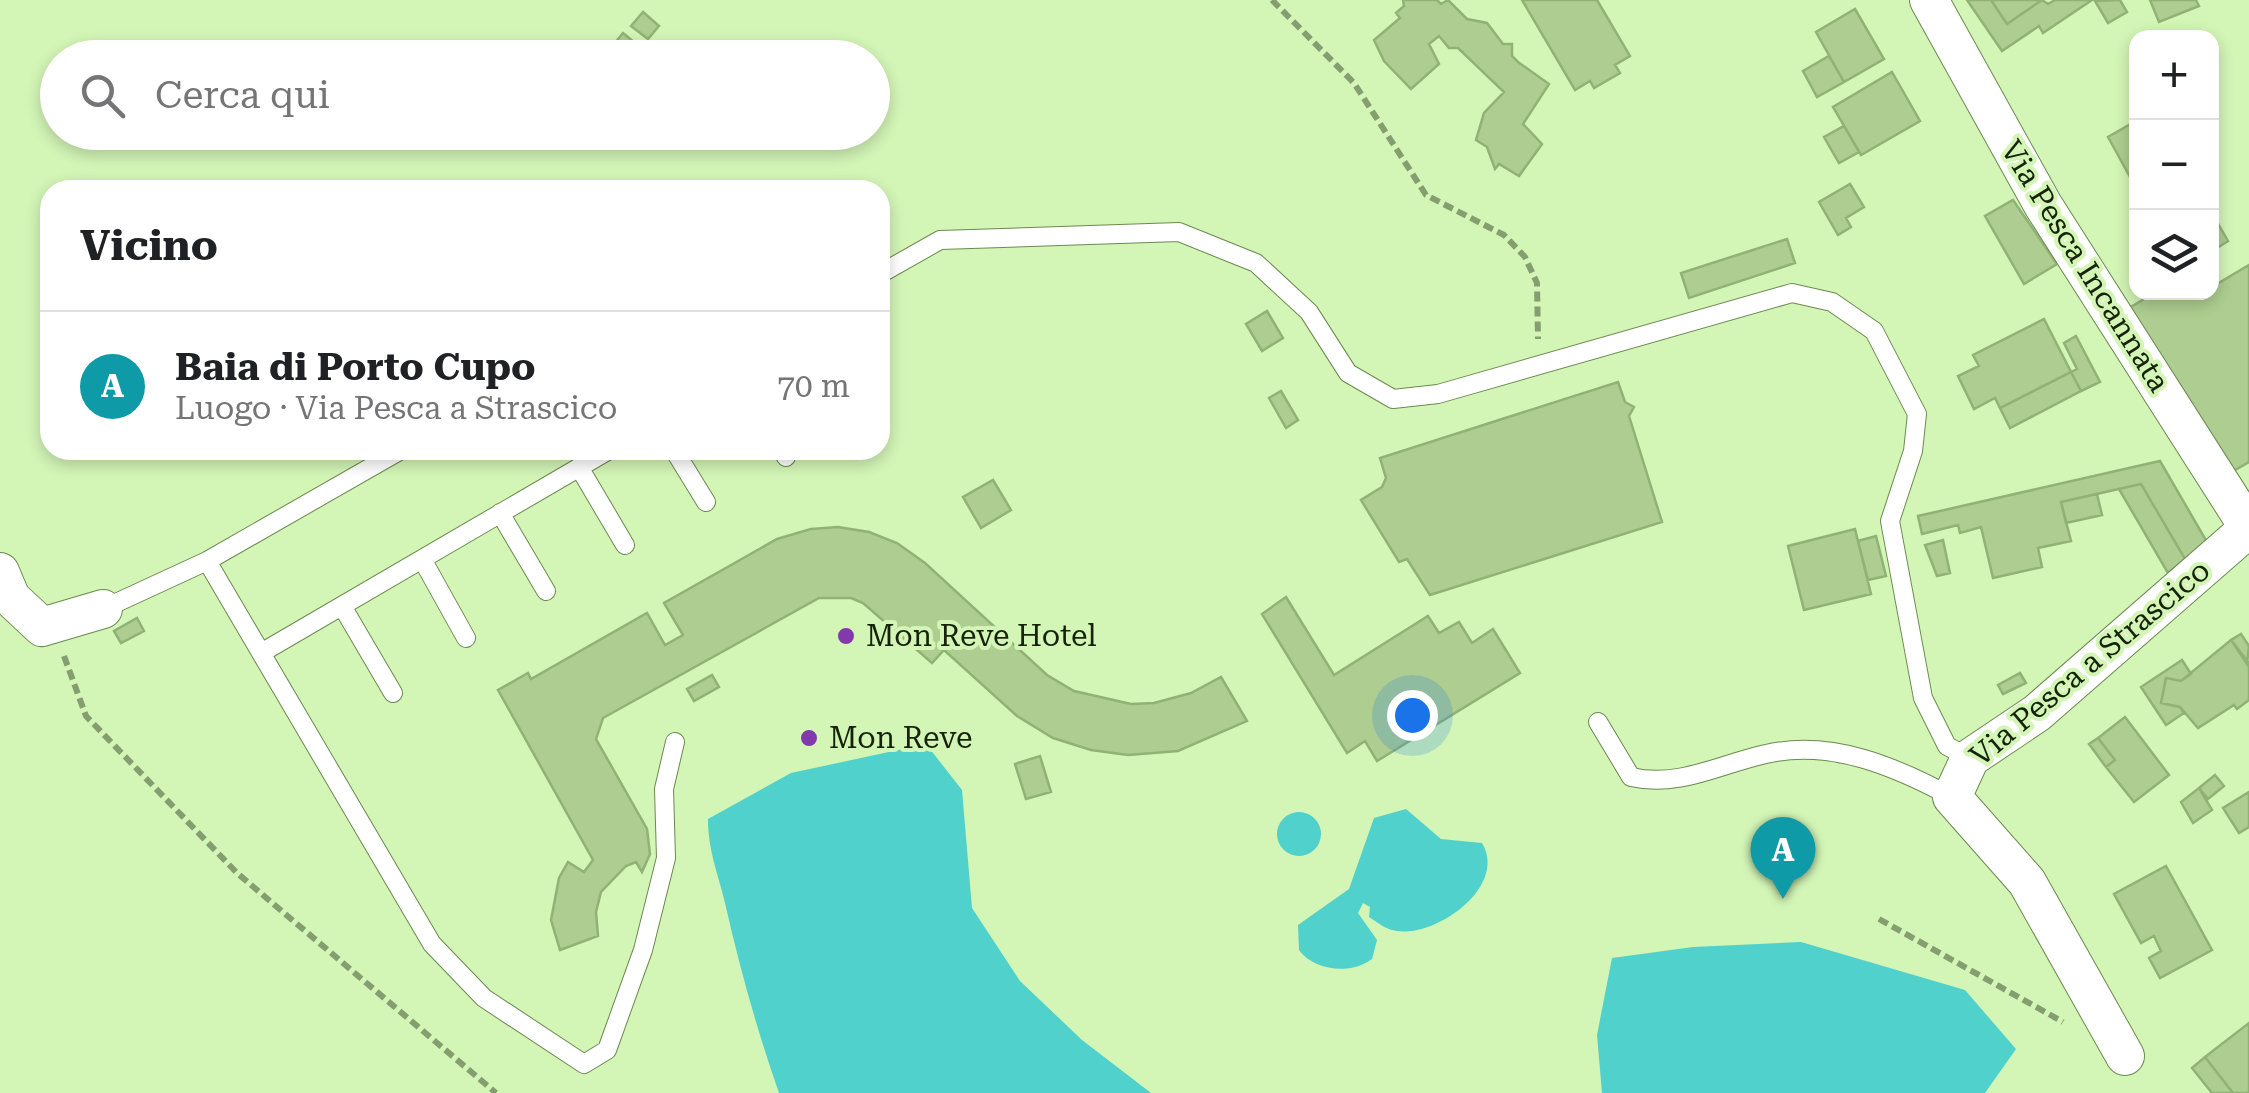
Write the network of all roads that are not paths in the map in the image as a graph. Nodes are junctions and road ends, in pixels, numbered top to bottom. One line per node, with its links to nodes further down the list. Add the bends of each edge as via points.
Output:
1 (1929, 0): 9 (street, Via Pesca Incannata, via 2043,205)
2 (890, 268): 22 (lane, via 940,240 1180,232 1256,263 1309,312 1348,373 1392,399 1438,394 1792,293 1832,302 1874,331 1917,414 1890,520 1923,698 1947,746)
3 (383, 460): 12 (lane)
4 (592, 460): 6 (lane)
5 (680, 460): 7 (lane)
6 (580, 467): 8 (lane); 10 (lane)
7 (706, 502)
8 (500, 513): 11 (lane); 14 (lane)
9 (2249, 528): 22 (street, Via Pesca a Strascico, via 2037,713)
10 (624, 545)
11 (422, 559): 15 (lane); 17 (lane)
12 (207, 561): 16 (lane); 18 (lane)
13 (0, 572): 16 (street, via 11,598 42,627)
14 (546, 591)
15 (342, 606): 18 (lane); 19 (lane)
16 (104, 609)
17 (466, 638)
18 (261, 653): 21 (lane, via 432,944 484,998 584,1064 607,1050 643,950 666,858 664,789)
19 (393, 693)
20 (1598, 722): 23 (lane, via 1631,777 1657,783 1768,753 1821,751 1892,764)
21 (674, 742)
22 (1970, 758): 23 (street, Via Pesca a Strascico)
23 (1952, 797): 24 (street, Via Pesca a Strascico, via 2027,882)
24 (2125, 1056)

